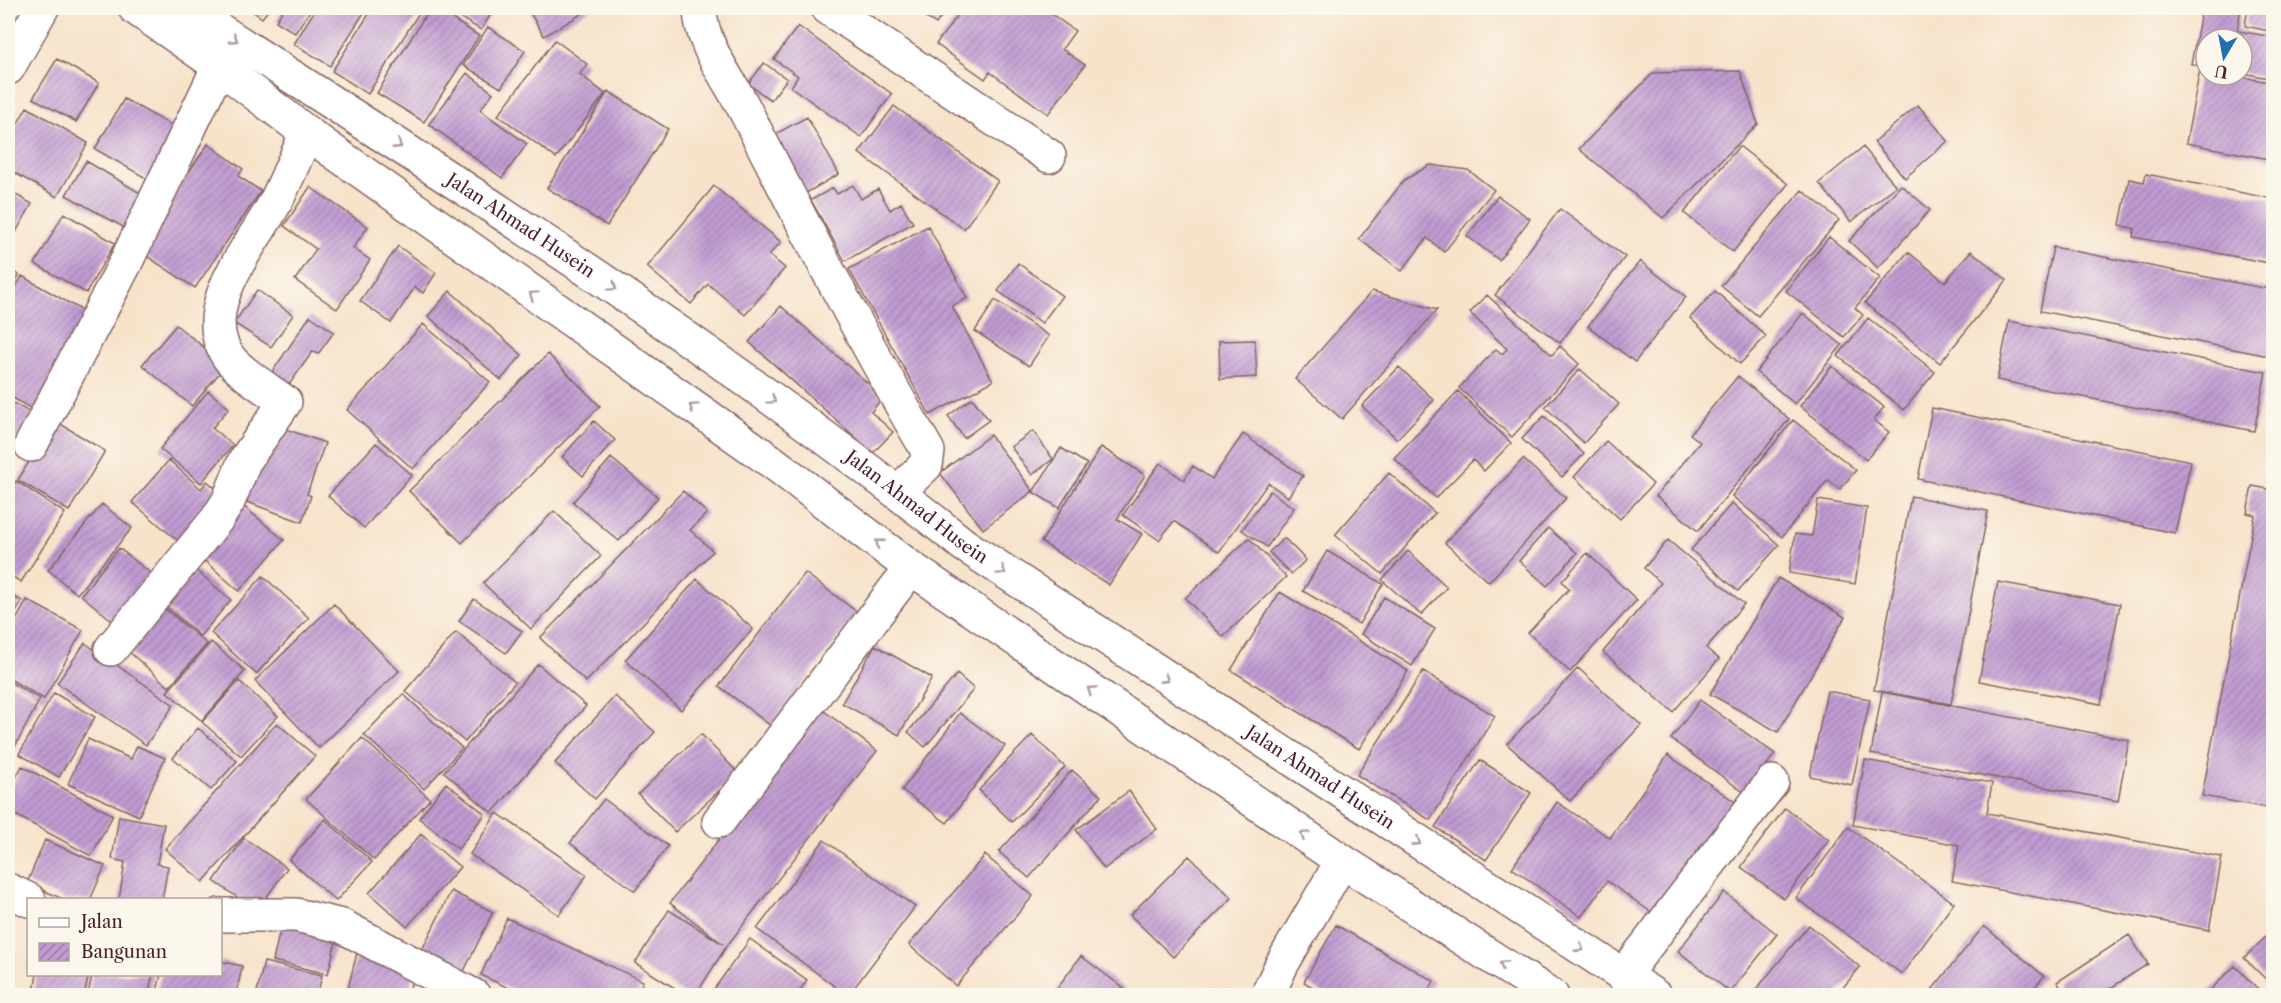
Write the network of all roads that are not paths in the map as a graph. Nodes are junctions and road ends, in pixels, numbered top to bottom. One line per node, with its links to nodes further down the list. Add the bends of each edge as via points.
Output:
1 (42, 8): 7 (main road)
2 (135, 8): 6 (main road)
3 (185, 8): 11 (main road, Jalan Ahmad Husein, one-way to 11, via 559,249)
4 (700, 8): 11 (main road, via 700,24 707,41 865,343 928,450 926,465)
5 (828, 8): 9 (main road)
6 (219, 66): 8 (main road); 10 (main road, via 125,264)
7 (8, 68)
8 (307, 134): 12 (main road, one-way to 8, via 776,464); 13 (main road, via 276,202 226,284 218,326 231,360 285,402 244,462 228,502)
9 (1049, 156)
10 (31, 445)
11 (898, 492): 20 (main road, Jalan Ahmad Husein, one-way to 20, via 964,545)
12 (911, 568): 15 (main road); 16 (main road, one-way to 12)
13 (111, 649)
14 (1772, 782): 20 (main road)
15 (719, 821)
16 (1342, 861): 22 (main road); 23 (main road, one-way to 16)
17 (8, 890): 18 (main road)
18 (27, 899)
19 (222, 915): 21 (main road, via 296,915 342,926)
20 (1623, 976): 24 (main road, Jalan Ahmad Husein)
21 (474, 996)
22 (1267, 996)
23 (1552, 996)
24 (1655, 996)

